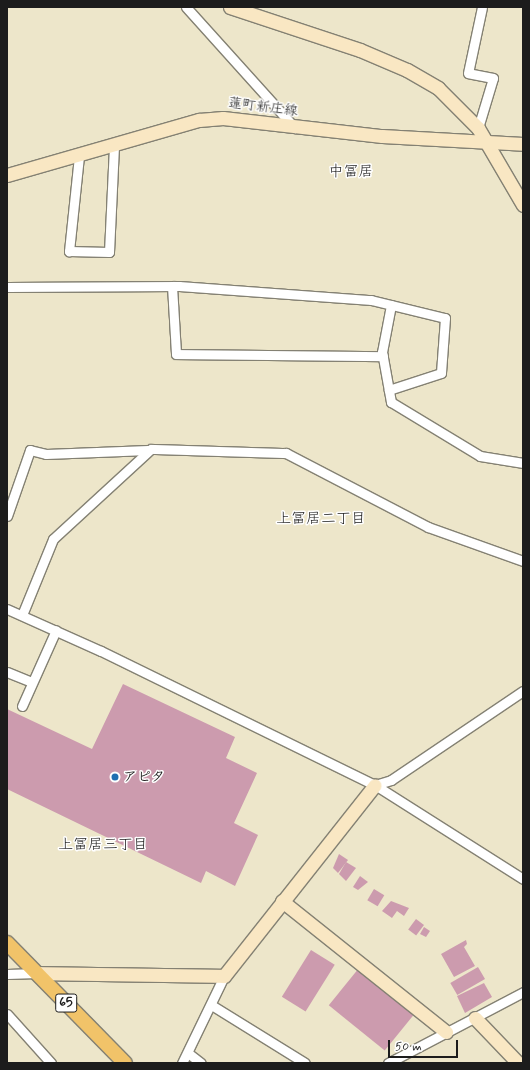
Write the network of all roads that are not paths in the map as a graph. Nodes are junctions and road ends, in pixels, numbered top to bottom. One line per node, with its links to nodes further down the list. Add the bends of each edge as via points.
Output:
1 (186, 7): 4 (street)
2 (230, 7): 5 (street, via 360,50 407,70 457,104)
3 (482, 7): 5 (street, via 468,73 492,78)
4 (295, 128): 6 (street, 蓮町新庄線); 8 (street, 蓮町新庄線, via 223,118 199,120)
5 (478, 128): 6 (street)
6 (489, 144): 7 (street, 蓮町新庄線); 11 (street)
7 (523, 144)
8 (114, 147): 9 (street, 蓮町新庄線); 9 (street, via 109,252 69,251)
9 (79, 156): 10 (street, 蓮町新庄線)
10 (7, 174)
11 (523, 205)
12 (172, 286): 13 (street); 14 (street, via 371,300); 15 (street, via 176,354)
13 (7, 287)
14 (391, 305): 15 (street); 16 (street, via 445,318 441,373)
15 (383, 356): 16 (street)
16 (389, 390): 18 (street, via 391,402 480,456)
17 (148, 450): 19 (street, via 46,454 30,450); 20 (street, via 286,453 428,527); 22 (street, via 53,539)
18 (523, 463)
19 (7, 516)
20 (523, 562)
21 (7, 609): 22 (street)
22 (22, 615): 23 (street)
23 (56, 630): 25 (street); 28 (street)
24 (7, 672): 25 (street)
25 (32, 682): 27 (street)
26 (523, 691): 28 (street, via 391,780)
27 (22, 706)
28 (375, 785): 29 (street); 30 (street)
29 (523, 880)
30 (282, 901): 34 (street); 39 (street)
31 (7, 943): 32 (main road, 65)
32 (36, 973): 33 (street); 34 (street); 42 (main road, 65)
33 (7, 974)
34 (224, 976): 36 (street)
35 (523, 992): 38 (street)
36 (213, 1006): 40 (street); 45 (street)
37 (7, 1014): 41 (street)
38 (475, 1018): 39 (street); 47 (street)
39 (446, 1032): 46 (street)
40 (188, 1053): 43 (street); 44 (street)
41 (51, 1063)
42 (125, 1063)
43 (182, 1063)
44 (201, 1063)
45 (306, 1063)
46 (388, 1063)
47 (518, 1063)

